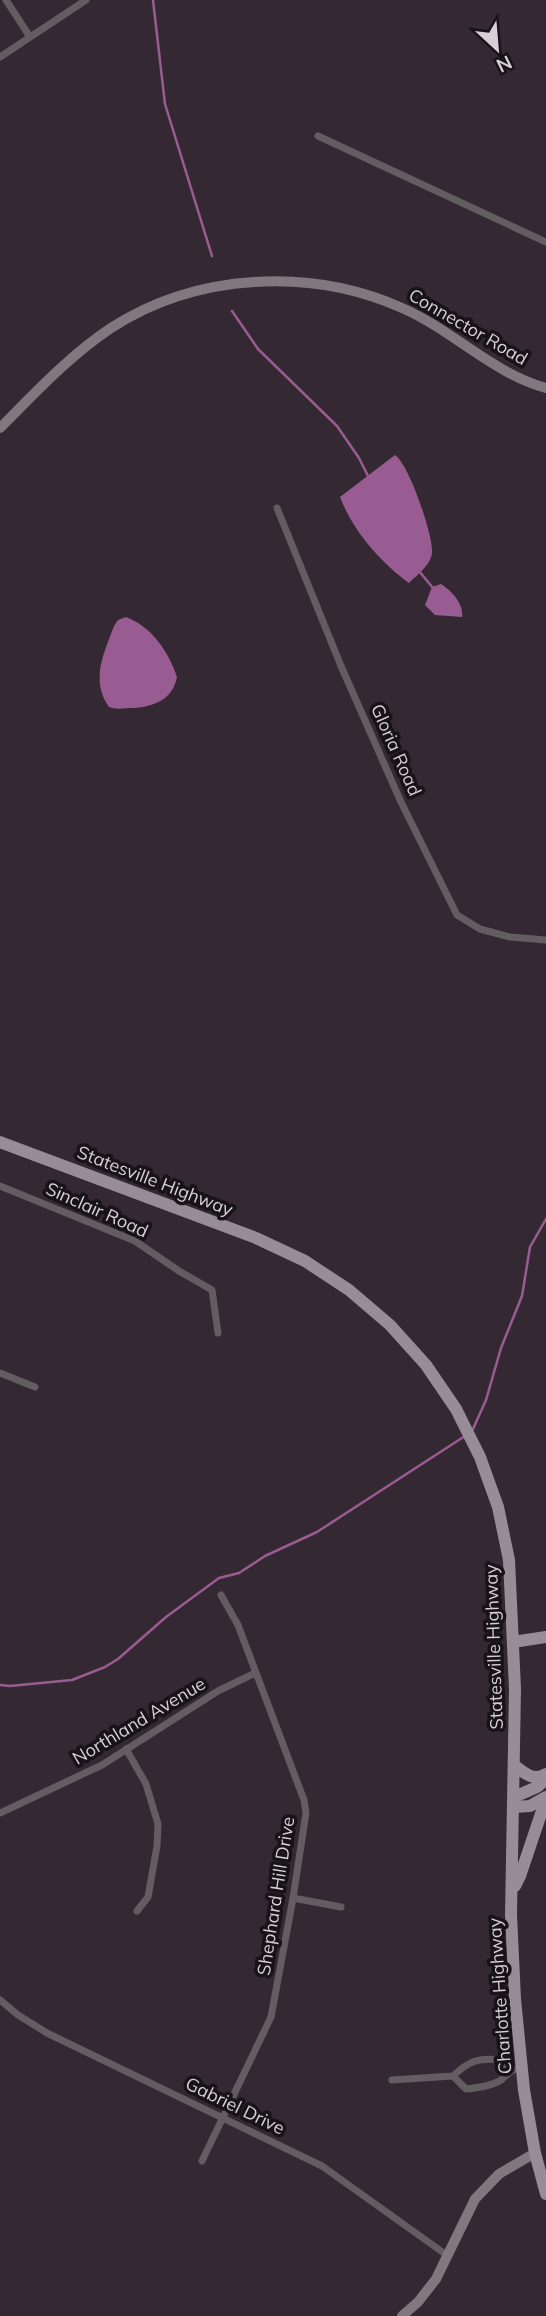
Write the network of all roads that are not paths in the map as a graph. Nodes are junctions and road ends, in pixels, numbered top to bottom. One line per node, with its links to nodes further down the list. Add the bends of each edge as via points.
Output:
1 (6, 0): 3 (street)
2 (86, 0): 3 (street)
3 (30, 37): 4 (street)
4 (0, 57)
5 (318, 136): 6 (street)
6 (546, 242)
7 (546, 388): 8 (street, Connector Road, via 499,368 429,321 389,302 323,285 258,282 203,289 133,315 70,360)
8 (0, 428)
9 (277, 508): 10 (street, Gloria Road, via 401,802 457,915 480,929)
10 (546, 940)
11 (0, 1142): 18 (main road, Statesville Highway, via 268,1244 349,1290 390,1325 426,1365 456,1409 480,1457 498,1507 509,1560)
12 (0, 1186): 13 (street, Sinclair Road, via 135,1241 212,1290)
13 (218, 1334)
14 (0, 1373): 15 (street)
15 (35, 1387)
16 (221, 1595): 19 (street, Shephard Hill Drive)
17 (546, 1637): 18 (main road)
18 (513, 1642): 21 (main road, Statesville Highway)
19 (256, 1674): 20 (street, Northland Avenue, via 218,1691); 27 (street, Shephard Hill Drive, via 304,1800)
20 (127, 1749): 25 (street, Northland Avenue); 29 (street, via 146,1784 158,1824 148,1897)
21 (514, 1765): 22 (main road, via 534,1778); 24 (main road, Statesville Highway)
22 (546, 1777): 24 (main road)
23 (546, 1798): 24 (main road, via 530,1806); 26 (main road, Charlotte Highway)
24 (514, 1802): 26 (main road, Statesville Highway)
25 (0, 1813)
26 (513, 1889): 31 (main road, Charlotte Highway)
27 (293, 1898): 28 (street); 34 (street, Shephard Hill Drive, via 271,2017)
28 (341, 1906)
29 (137, 1912)
30 (0, 2000): 34 (street, Gabriel Drive, via 47,2033)
31 (516, 2069): 32 (street, via 490,2059 467,2062); 32 (street, via 499,2081 466,2089); 35 (main road, Charlotte Highway)
32 (453, 2076): 33 (street)
33 (392, 2080)
34 (224, 2118): 36 (street, Shephard Hill Drive); 38 (street, Gabriel Drive, via 322,2165)
35 (535, 2153): 37 (main road, Charlotte Highway); 38 (street, via 499,2174 475,2199)
36 (202, 2161)
37 (546, 2194)
38 (448, 2256): 39 (street, via 429,2289)
39 (402, 2316)

